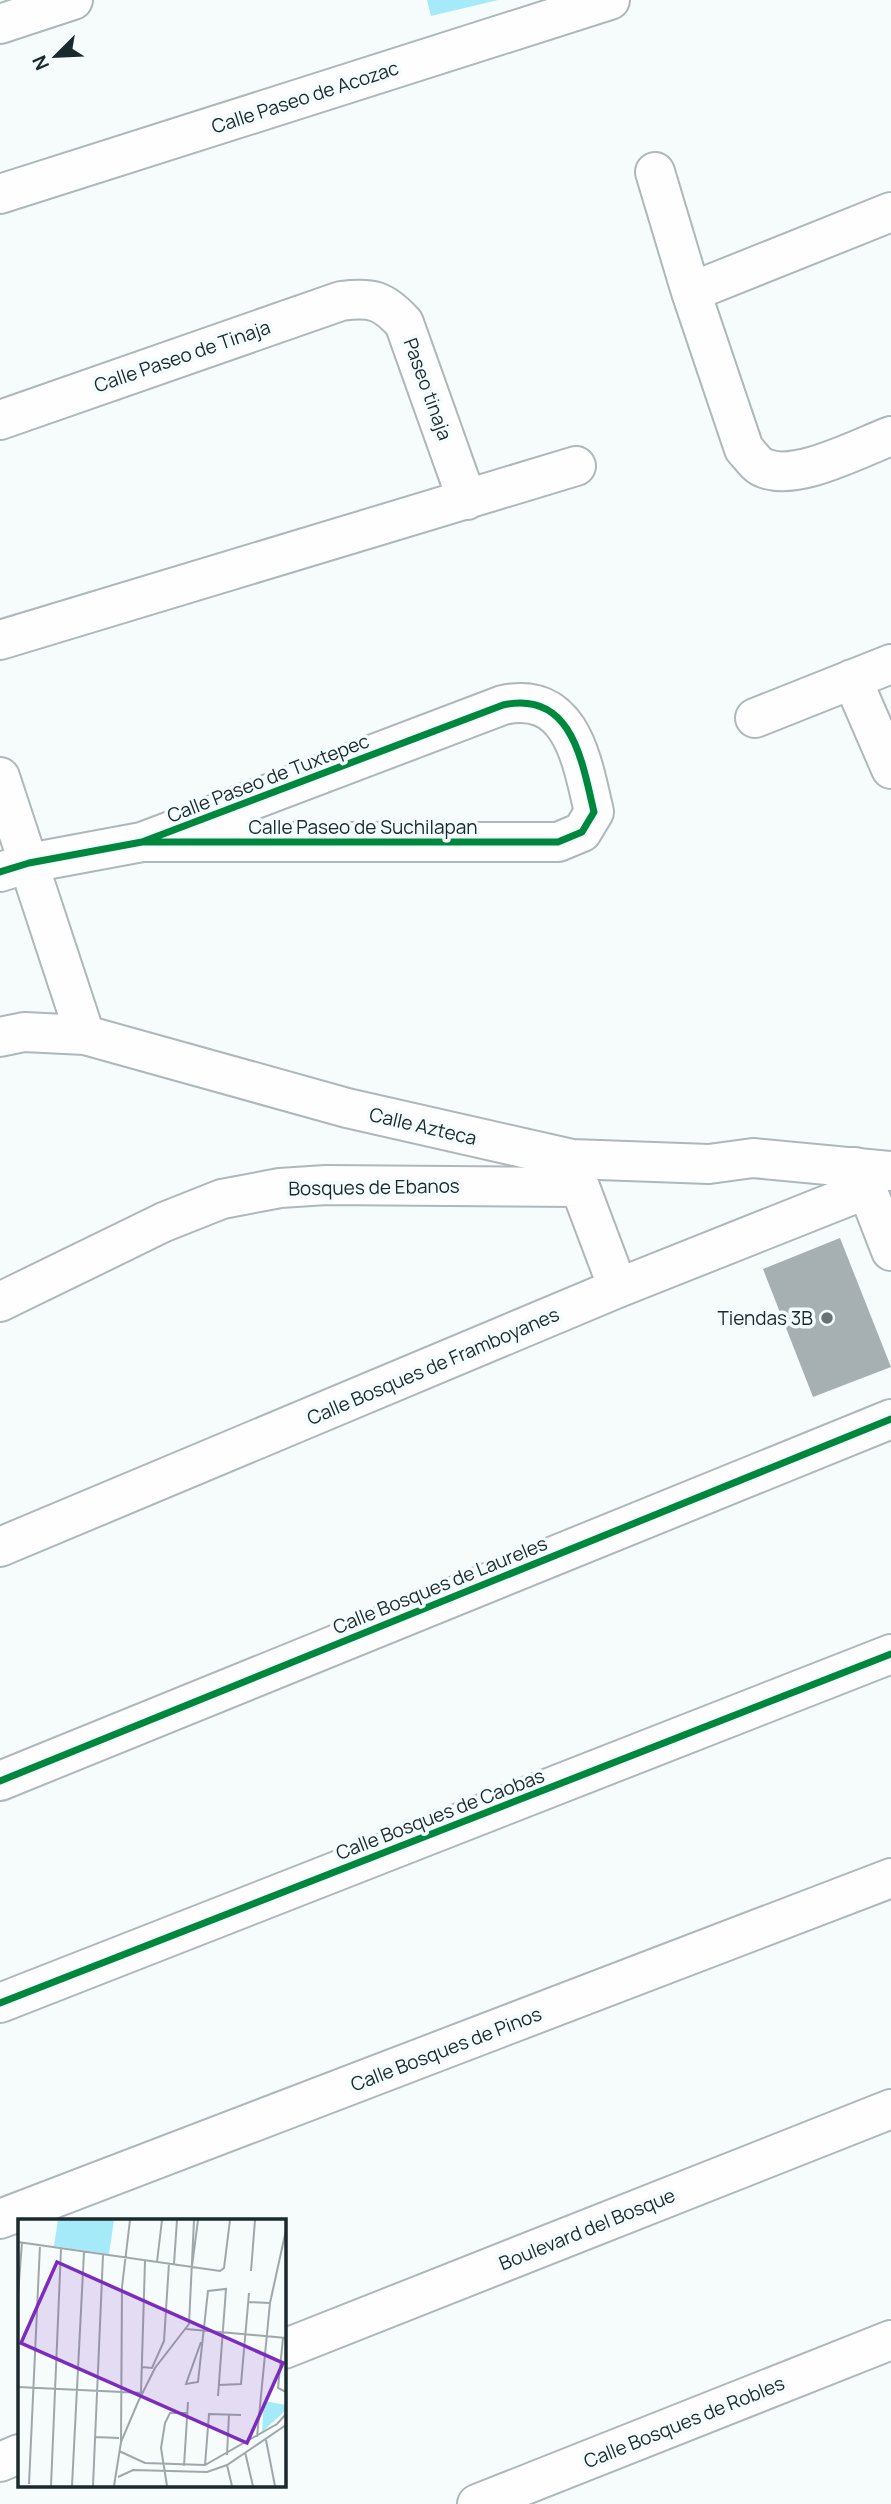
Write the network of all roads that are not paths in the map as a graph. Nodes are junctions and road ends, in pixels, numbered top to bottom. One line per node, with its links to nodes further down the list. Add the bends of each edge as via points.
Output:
1 (73, 0): 3 (street)
2 (610, 0): 5 (street, Calle Paseo de Acozac)
3 (0, 24)
4 (655, 172): 7 (street)
5 (0, 194)
6 (891, 212): 7 (street)
7 (691, 292): 10 (street, via 744,449 761,467 779,472 802,470)
8 (365, 298): 9 (street, Calle Paseo de Tinaja, via 341,301); 12 (street, Paseo tinaja, via 389,306 404,323)
9 (0, 420)
10 (891, 436)
11 (576, 466): 12 (street)
12 (467, 500): 13 (street)
13 (0, 640)
14 (891, 664): 15 (street)
15 (852, 679): 16 (street); 17 (street)
16 (755, 718)
17 (891, 769)
18 (0, 777): 21 (street)
19 (582, 832): 20 (street, Calle Paseo de Suchilapan, via 558,842); 20 (street, Calle Paseo de Tuxtepec, via 594,812 581,754 562,722 542,705 523,701)
20 (142, 842): 21 (street, Calle Paseo de Tuxtepec)
21 (15, 867): 22 (street)
22 (85, 1035): 23 (street, Calle Azteca, via 24,1032); 25 (street, Calle Azteca)
23 (0, 1037)
24 (891, 1156): 26 (street, Calle Azteca)
25 (576, 1173): 26 (street, Calle Azteca, via 753,1158); 28 (street); 29 (street, Bosques de Ebanos, via 280,1188 222,1199)
26 (871, 1175): 27 (street); 28 (street, Calle Bosques de Framboyanes)
27 (891, 1251)
28 (618, 1288): 31 (street, Calle Bosques de Framboyanes)
29 (0, 1301)
30 (891, 1419): 33 (street, Calle Bosques de Laureles)
31 (0, 1547)
32 (891, 1654): 35 (street, Calle Bosques de Caobas)
33 (0, 1781)
34 (891, 1878): 37 (street, Calle Bosques de Pinos)
35 (0, 2003)
36 (891, 2109): 39 (street, Boulevard del Bosque)
37 (0, 2219)
38 (891, 2340): 42 (street, Calle Bosques de Robles)
39 (285, 2349)
40 (18, 2454): 41 (street)
41 (0, 2462)
42 (477, 2504)

